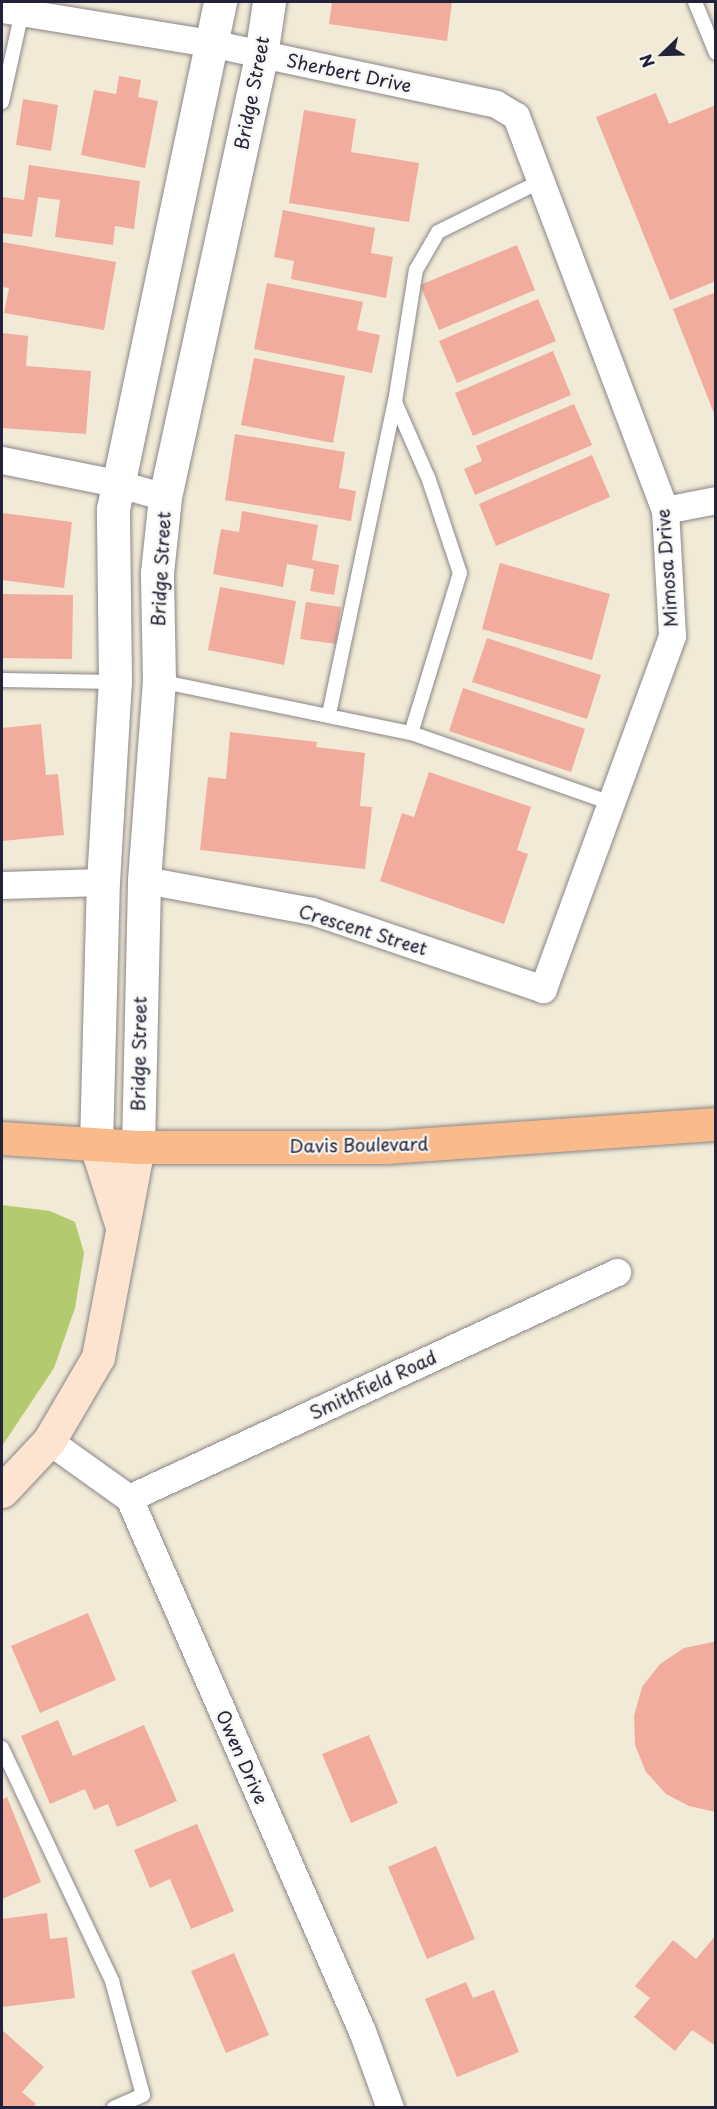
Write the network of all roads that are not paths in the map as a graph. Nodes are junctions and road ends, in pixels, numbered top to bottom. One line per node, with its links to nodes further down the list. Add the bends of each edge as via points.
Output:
1 (220, 2): 5 (street)
2 (269, 2): 7 (street, Bridge Street)
3 (695, 2): 6 (lane)
4 (16, 8): 5 (street, Sherbert Drive); 8 (lane)
5 (210, 43): 7 (street, Sherbert Drive); 13 (street)
6 (716, 53)
7 (261, 56): 9 (street, Sherbert Drive, via 496,104); 14 (street, Bridge Street)
8 (2, 102)
9 (516, 116): 10 (street, Mimosa Drive)
10 (542, 181): 11 (lane, via 438,231 416,270); 16 (street, Mimosa Drive)
11 (395, 402): 20 (lane); 21 (lane, via 429,480 460,573)
12 (2, 460): 13 (street)
13 (117, 483): 14 (street); 19 (street)
14 (165, 497): 18 (street, Bridge Street, via 157,573)
15 (716, 500): 16 (street)
16 (665, 510): 22 (street, Mimosa Drive, via 672,636)
17 (2, 680): 19 (lane)
18 (159, 681): 20 (lane); 23 (street, Bridge Street)
19 (115, 682): 24 (street)
20 (329, 714): 21 (lane)
21 (411, 733): 22 (lane)
22 (611, 803): 26 (street, Mimosa Drive)
23 (144, 880): 26 (street, Crescent Street, via 312,911); 30 (street, Bridge Street)
24 (103, 882): 25 (street); 29 (street)
25 (2, 885)
26 (543, 989)
27 (716, 1124): 30 (main road, Davis Boulevard, via 386,1147)
28 (2, 1138): 29 (main road, Davis Boulevard)
29 (96, 1145): 30 (main road, Davis Boulevard); 31 (main road)
30 (138, 1147): 31 (main road)
31 (121, 1226): 33 (main road, via 98,1357)
32 (617, 1272): 35 (street, Smithfield Road)
33 (49, 1441): 34 (main road); 35 (street)
34 (2, 1491)
35 (129, 1498): 38 (street, Owen Drive, via 362,2031)
36 (2, 1748): 37 (lane, via 112,1982 143,2096)
37 (114, 2108)
38 (390, 2108)

